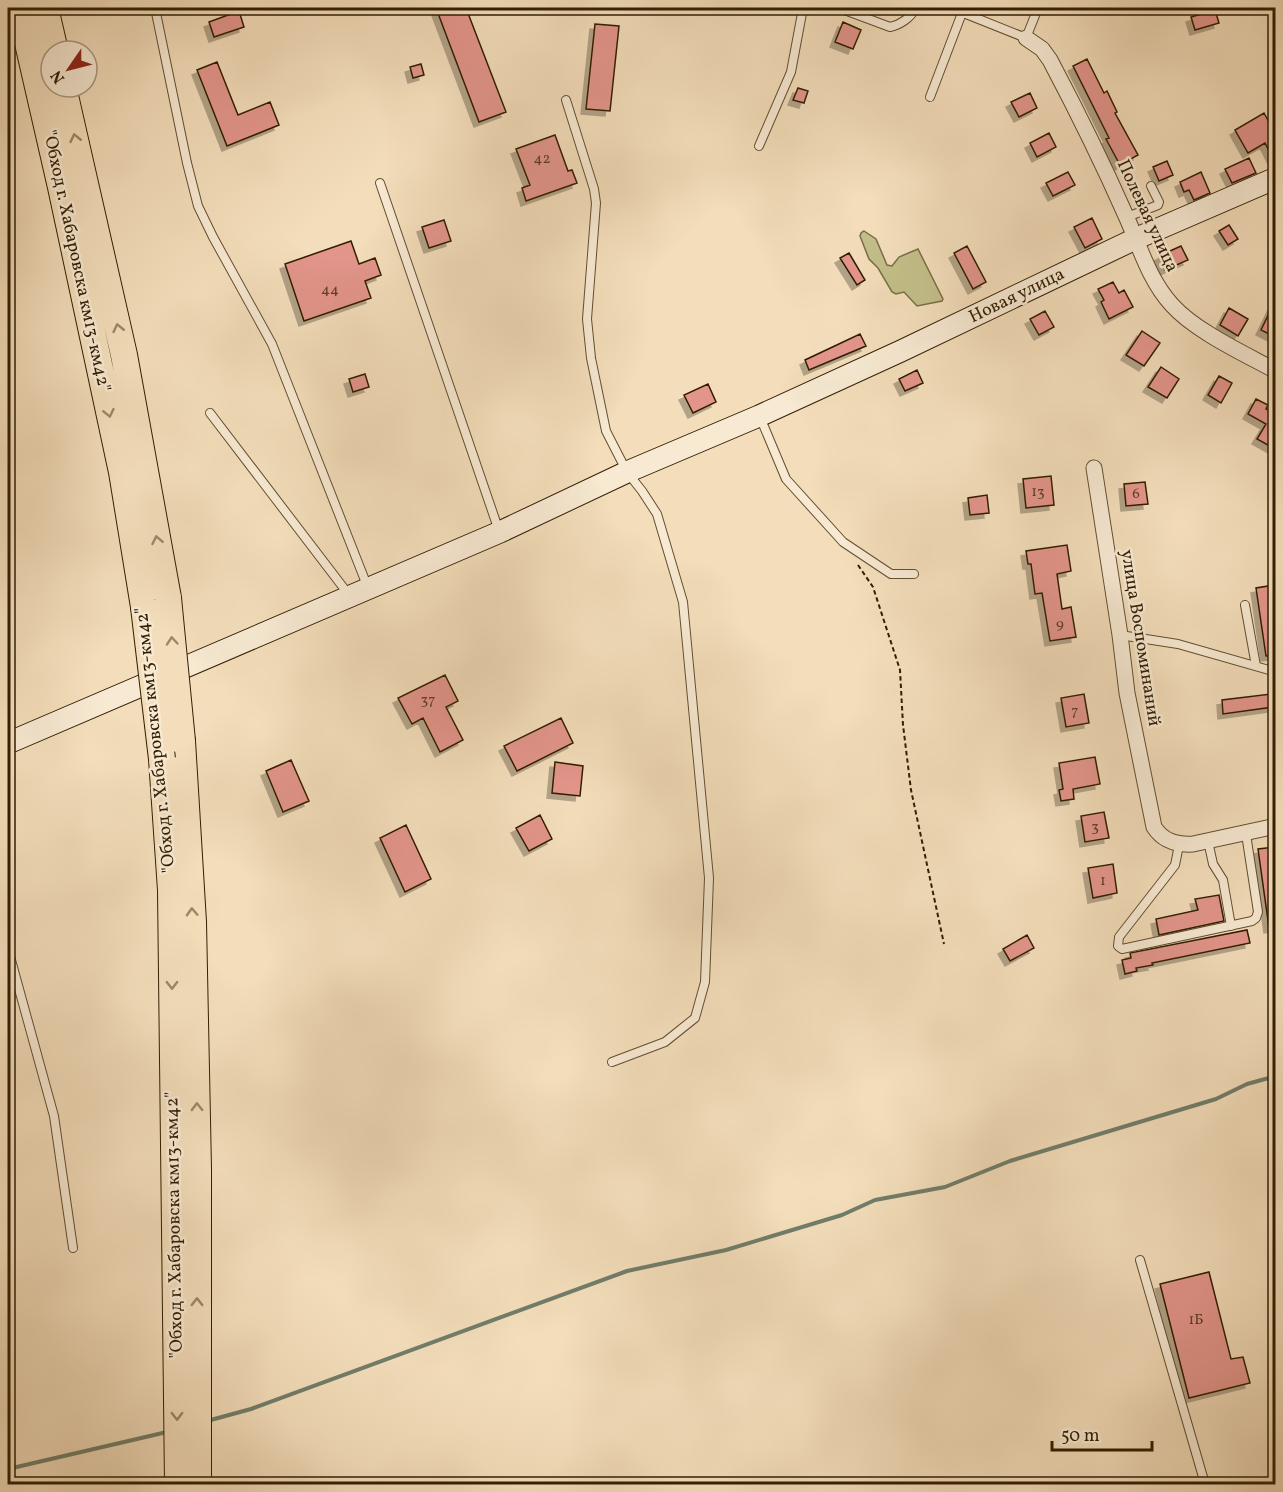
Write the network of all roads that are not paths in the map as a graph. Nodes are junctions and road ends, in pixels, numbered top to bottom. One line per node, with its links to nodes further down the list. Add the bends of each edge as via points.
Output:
1 (20, 8): 43 (highway, "Обход г. Хабаровска км13-км42", one-way to 43, bridge, via 122,472 144,607 162,759 171,890)
2 (45, 8): 11 (highway)
3 (155, 8): 28 (lane, via 198,206 272,344)
4 (803, 8): 15 (lane, via 791,72)
5 (839, 8): 6 (lane, via 890,27 905,20)
6 (915, 8)
7 (951, 8): 9 (lane)
8 (1038, 8): 10 (lane)
9 (962, 13): 10 (lane); 12 (lane)
10 (1026, 38): 19 (street, Полевая улица, via 1050,60)
11 (52, 39)
12 (930, 97)
13 (66, 99): 43 (highway, "Обход г. Хабаровска км13-км42", one-way to 13, bridge, via 198,1169 193,934 182,741 168,598 124,355)
14 (566, 100): 25 (lane, via 596,202 587,319 591,358 606,431)
15 (759, 146)
16 (1275, 178): 20 (main road, Новая улица)
17 (380, 183): 26 (lane)
18 (1151, 186): 19 (lane, via 1158,205)
19 (1127, 218): 20 (street, Полевая улица)
20 (1135, 239): 21 (street, Полевая улица, via 1158,288 1172,306 1202,329); 23 (main road, Новая улица)
21 (1275, 371)
22 (210, 413): 28 (lane)
23 (759, 416): 25 (main road, Новая улица); 27 (lane, via 786,479 843,542 891,574)
24 (1094, 468): 30 (street, улица Воспоминаний)
25 (627, 472): 26 (main road, Новая улица); 40 (lane, via 657,514 683,602 709,878 705,982 694,1018 665,1042)
26 (500, 532): 28 (main road, Новая улица)
27 (914, 574)
28 (359, 593): 33 (main road, Новая улица)
29 (1245, 605): 31 (lane)
30 (1120, 635): 31 (lane, via 1178,644); 37 (street, улица Воспоминаний, via 1150,814 1158,834)
31 (1256, 666): 32 (lane)
32 (1275, 672)
33 (8, 743)
34 (1275, 826): 35 (street)
35 (1246, 834): 36 (street); 38 (lane, via 1258,912 1252,921)
36 (1208, 841): 37 (street); 38 (lane, via 1213,864 1223,880)
37 (1179, 845): 38 (lane, via 1175,865 1119,938 1118,946 1122,949)
38 (1231, 926)
39 (8, 949): 41 (lane, via 54,1116)
40 (612, 1062)
41 (73, 1248)
42 (1140, 1260): 45 (lane)
43 (187, 1362): 44 (highway, "Обход г. Хабаровска км13-км42")
44 (188, 1476)
45 (1204, 1485)

